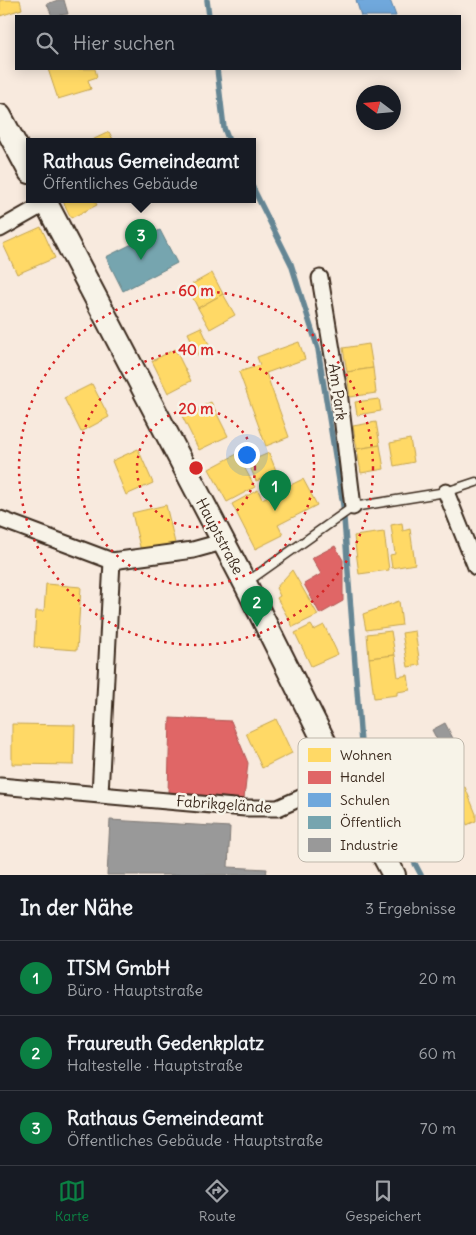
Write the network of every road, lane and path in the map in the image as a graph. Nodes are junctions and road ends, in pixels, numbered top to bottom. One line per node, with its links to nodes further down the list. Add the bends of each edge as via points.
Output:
1 (0, 116): 2 (main road)
2 (26, 165)
3 (42, 203): 5 (street)
4 (46, 203): 11 (main road, Hauptstraße)
5 (0, 229)
6 (320, 278): 9 (street, Am Park, via 339,392)
7 (476, 482): 8 (lane)
8 (446, 492): 9 (lane); 13 (street)
9 (353, 507): 14 (lane)
10 (0, 519): 12 (street)
11 (222, 542): 12 (street, via 193,550); 14 (main road, Hauptstraße)
12 (112, 561): 17 (street)
13 (476, 567)
14 (245, 583): 15 (main road, Hauptstraße)
15 (323, 738)
16 (0, 786): 17 (street, Fabrikgelände)
17 (100, 794): 18 (street, Fabrikgelände, via 245,808 278,808)
18 (298, 799)
19 (387, 862): 20 (main road, Hauptstraße)
20 (394, 875)

